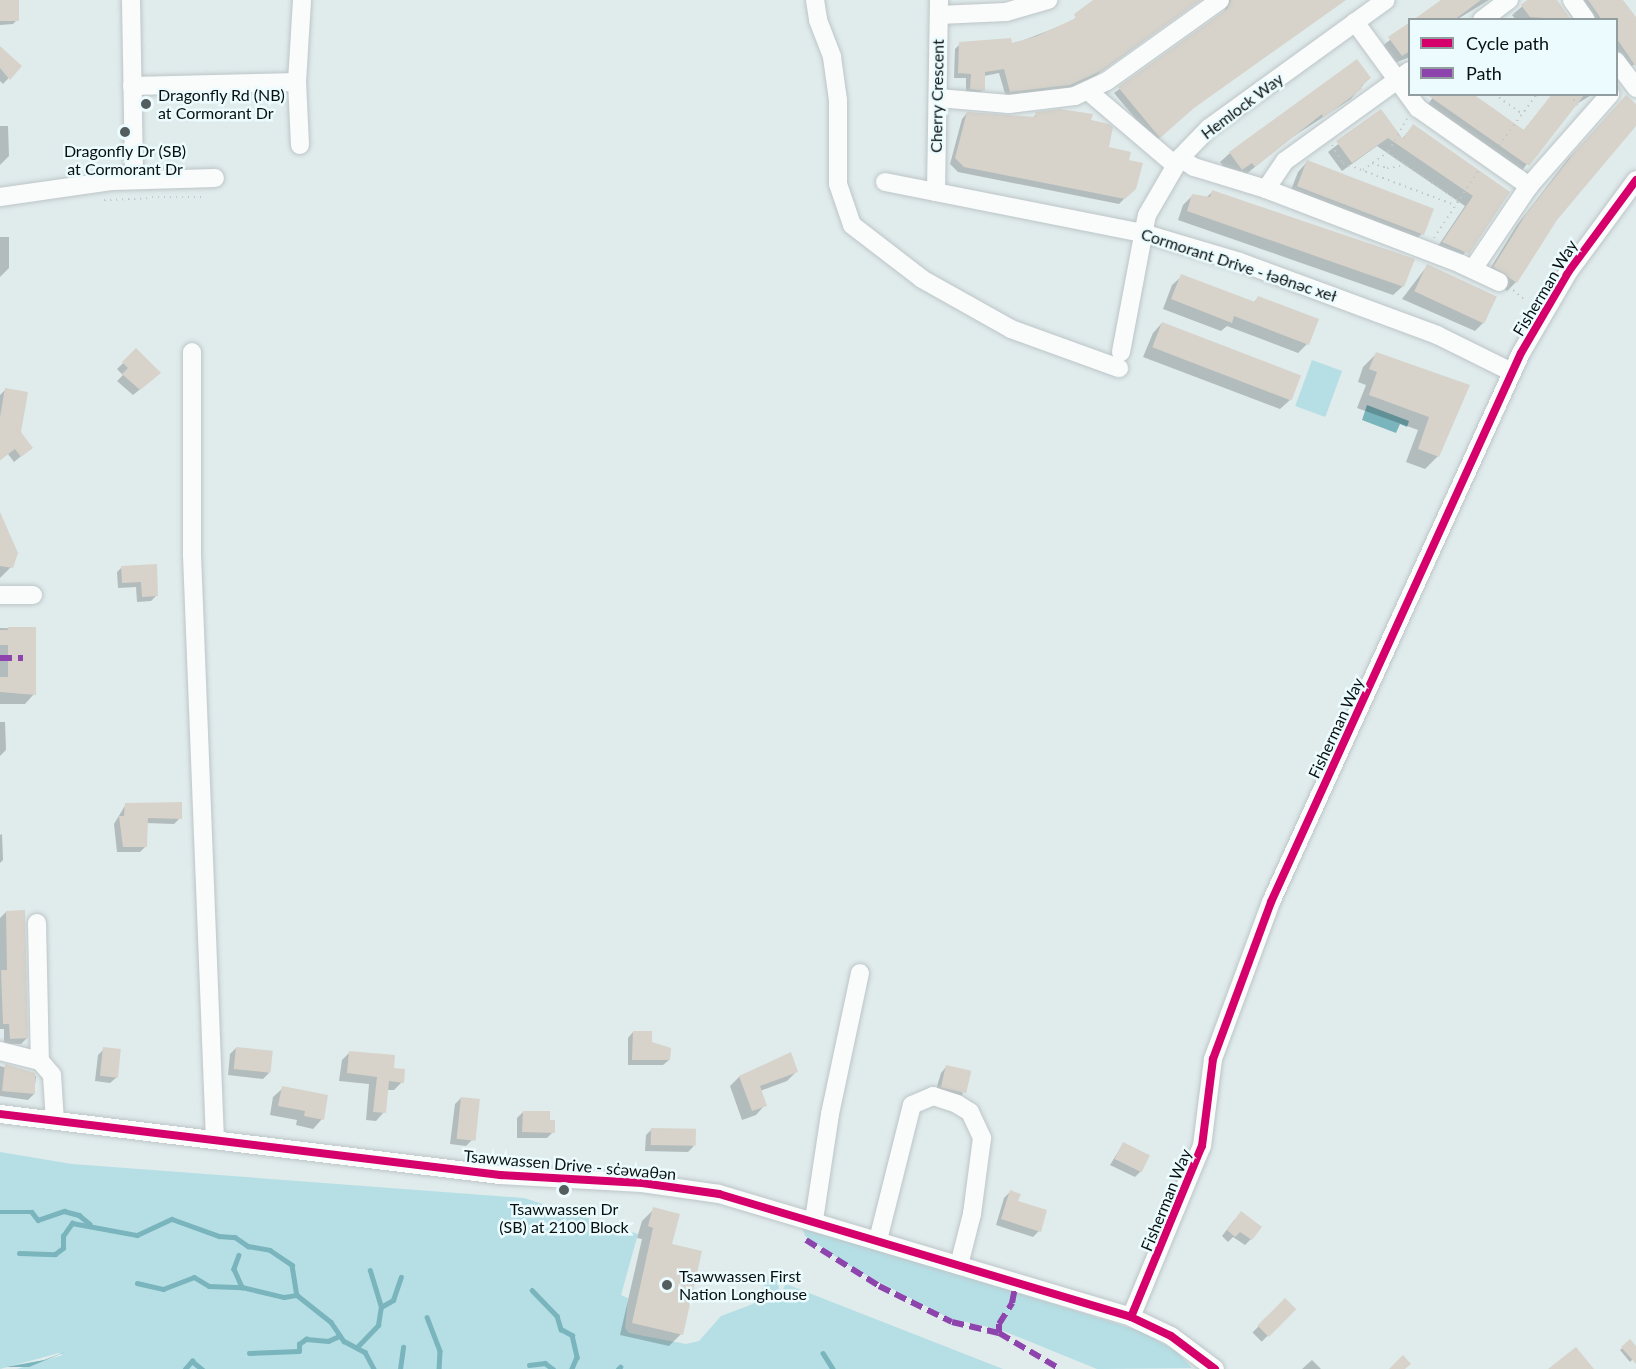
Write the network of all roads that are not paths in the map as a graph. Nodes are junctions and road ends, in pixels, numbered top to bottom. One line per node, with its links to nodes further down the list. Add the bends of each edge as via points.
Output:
1 (131, 0): 17 (street)
2 (302, 0): 15 (street)
3 (815, 0): 32 (street, Hemlock Way, via 832,57 838,99 838,184 852,225 922,279 1011,329 1120,360)
4 (1220, 0): 18 (street)
5 (1386, 0): 12 (street, Hemlock Way)
6 (1509, 0): 10 (street)
7 (1572, 0): 11 (street)
8 (1042, 1): 9 (street, via 1006,12)
9 (939, 8): 21 (street, Cherry Crescent)
10 (1485, 18)
11 (1585, 18)
12 (1355, 22): 14 (street); 23 (street, Hemlock Way, via 1209,128)
13 (1618, 64): 16 (street)
14 (1403, 76): 29 (street, via 1285,161)
15 (297, 82): 17 (street); 22 (street)
16 (1627, 84)
17 (132, 86): 25 (street)
18 (1088, 91): 21 (street, via 1028,104); 23 (street)
19 (1413, 96): 28 (street, via 1420,110)
20 (1608, 96): 28 (street)
21 (938, 98): 30 (street, Cherry Crescent)
22 (300, 145)
23 (1177, 161): 29 (street); 32 (street, Hemlock Way, via 1156,194)
24 (215, 178): 25 (street)
25 (134, 179): 31 (street)
26 (1636, 180): 36 (street, Fisherman Way, via 1569,271)
27 (885, 182): 30 (street, Cormorant Drive - łəθnəc xeł)
28 (1529, 186): 33 (street)
29 (1266, 189): 33 (street)
30 (936, 192): 32 (street, Cormorant Drive - łəθnəc xeł)
31 (0, 196)
32 (1143, 233): 36 (street, Cormorant Drive - łəθnəc xeł, via 1338,296 1437,335)
33 (1473, 269): 34 (street)
34 (1499, 282)
35 (192, 352): 45 (street, via 192,555)
36 (1512, 372): 49 (street, Fisherman Way, via 1272,902 1213,1059 1198,1157)
37 (0, 595): 38 (street)
38 (33, 595)
39 (37, 923): 42 (street)
40 (860, 973): 46 (street, via 830,1114)
41 (0, 1051): 42 (street)
42 (40, 1061): 44 (street, via 52,1075)
43 (0, 1114): 44 (street, Tsawwassen Drive - sc̓əwaθən)
44 (55, 1121): 45 (street, Tsawwassen Drive - sc̓əwaθən)
45 (215, 1140): 46 (street, Tsawwassen Drive - sc̓əwaθən, via 500,1175 680,1187)
46 (814, 1220): 47 (street, Tsawwassen Drive - sc̓əwaθən)
47 (878, 1240): 48 (street, Tsawwassen Drive - sc̓əwaθən); 48 (street, via 912,1105 933,1096 970,1112 982,1138 972,1214)
48 (959, 1265): 49 (street, Tsawwassen Drive - sc̓əwaθən)
49 (1131, 1317): 50 (street, Tsawwassen Drive - sc̓əwaθən, via 1171,1336)
50 (1215, 1369)

